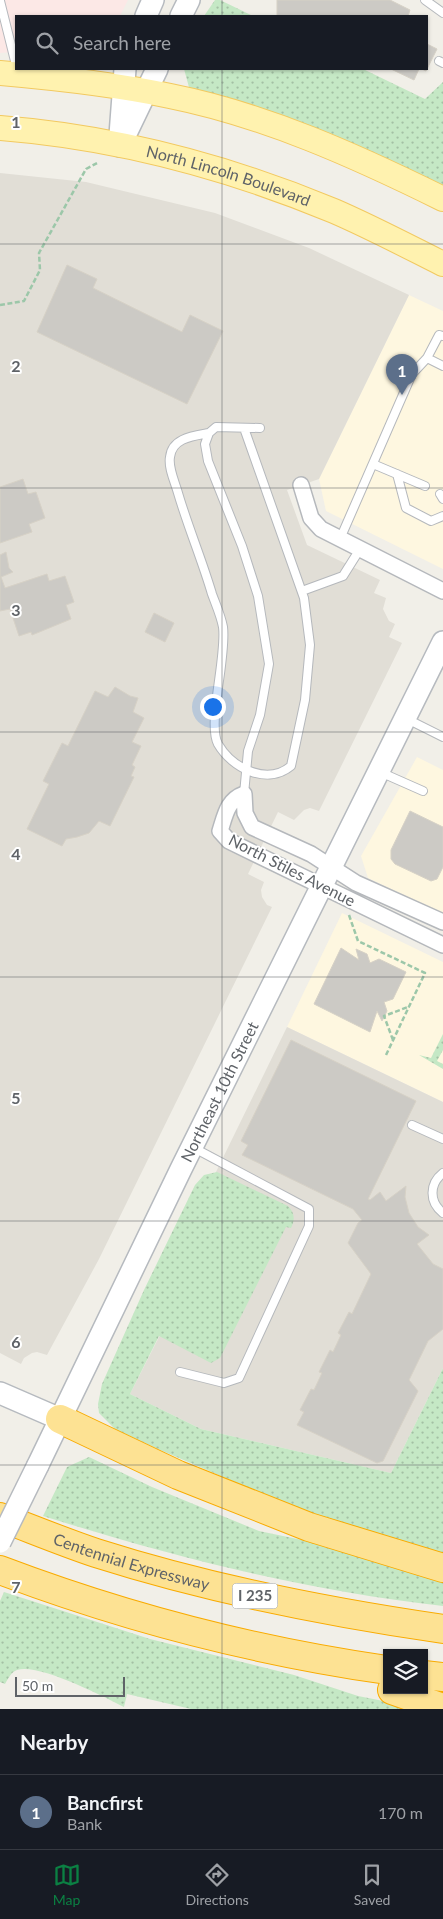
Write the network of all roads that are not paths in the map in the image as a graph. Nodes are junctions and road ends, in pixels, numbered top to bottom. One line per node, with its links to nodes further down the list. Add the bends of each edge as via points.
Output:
1 (154, 0): 6 (main road)
2 (189, 0): 7 (main road)
3 (425, 0): 5 (lane)
4 (0, 1): 8 (lane)
5 (443, 13)
6 (146, 15)
7 (182, 15)
8 (13, 70): 10 (main road)
9 (155, 70): 10 (main road)
10 (131, 82): 12 (main road); 13 (main road, via 291,132)
11 (0, 128): 12 (main road, North Lincoln Boulevard)
12 (120, 146): 14 (main road, North Lincoln Boulevard, via 193,162 286,192 336,212)
13 (443, 199)
14 (443, 264)
15 (443, 336): 16 (lane, via 439,335)
16 (427, 358): 17 (lane); 21 (lane, via 412,374)
17 (443, 366)
18 (244, 428): 19 (lane); 20 (lane, via 216,427); 28 (lane)
19 (260, 428)
20 (209, 433): 33 (lane, via 205,444 208,461 258,596 269,664); 33 (lane, via 180,441 173,446 169,459 223,628 222,669 214,731 228,758)
21 (373, 464): 22 (lane); 26 (lane)
22 (397, 474): 24 (lane); 25 (lane, via 406,508 431,521)
23 (301, 485): 26 (street, via 311,518)
24 (424, 486)
25 (443, 516)
26 (340, 539): 27 (street)
27 (360, 549): 28 (lane, via 343,576); 29 (street)
28 (302, 591): 33 (lane, via 310,645 305,700 291,766 278,774)
29 (443, 591)
30 (443, 642): 31 (main road, Northeast 10th Street)
31 (405, 718): 32 (lane); 34 (main road, Northeast 10th Street)
32 (443, 737)
33 (246, 772): 36 (lane)
34 (378, 772): 35 (lane); 37 (main road, Northeast 10th Street)
35 (423, 791)
36 (244, 794): 37 (street, North Stiles Avenue, via 252,827 308,853); 37 (street, North Stiles Avenue, via 236,797 227,808 220,833 256,855)
37 (327, 877): 38 (street, North Stiles Avenue, via 356,883); 39 (street, North Stiles Avenue); 42 (main road, Northeast 10th Street)
38 (443, 922)
39 (443, 945)
40 (412, 1125): 41 (lane)
41 (443, 1138)
42 (192, 1148): 45 (lane, via 309,1209 309,1226 239,1378 224,1383); 47 (main road, Northeast 10th Street)
43 (443, 1173): 44 (lane, via 432,1190 436,1206)
44 (443, 1213)
45 (180, 1372)
46 (0, 1393): 47 (main road)
47 (60, 1419): 49 (main road, Northeast 10th Street, bridge); 50 (highway, via 178,1475 309,1527)
48 (0, 1517): 52 (highway, Centennial Expressway / I 235, via 95,1553 171,1575 365,1618)
49 (0, 1542)
50 (443, 1568)
51 (0, 1570): 53 (highway, via 158,1622)
52 (443, 1629)
53 (234, 1641): 54 (highway); 57 (highway)
54 (383, 1669)
55 (428, 1675): 56 (highway)
56 (443, 1677)
57 (383, 1688)
58 (403, 1694): 59 (highway)
59 (443, 1708)

